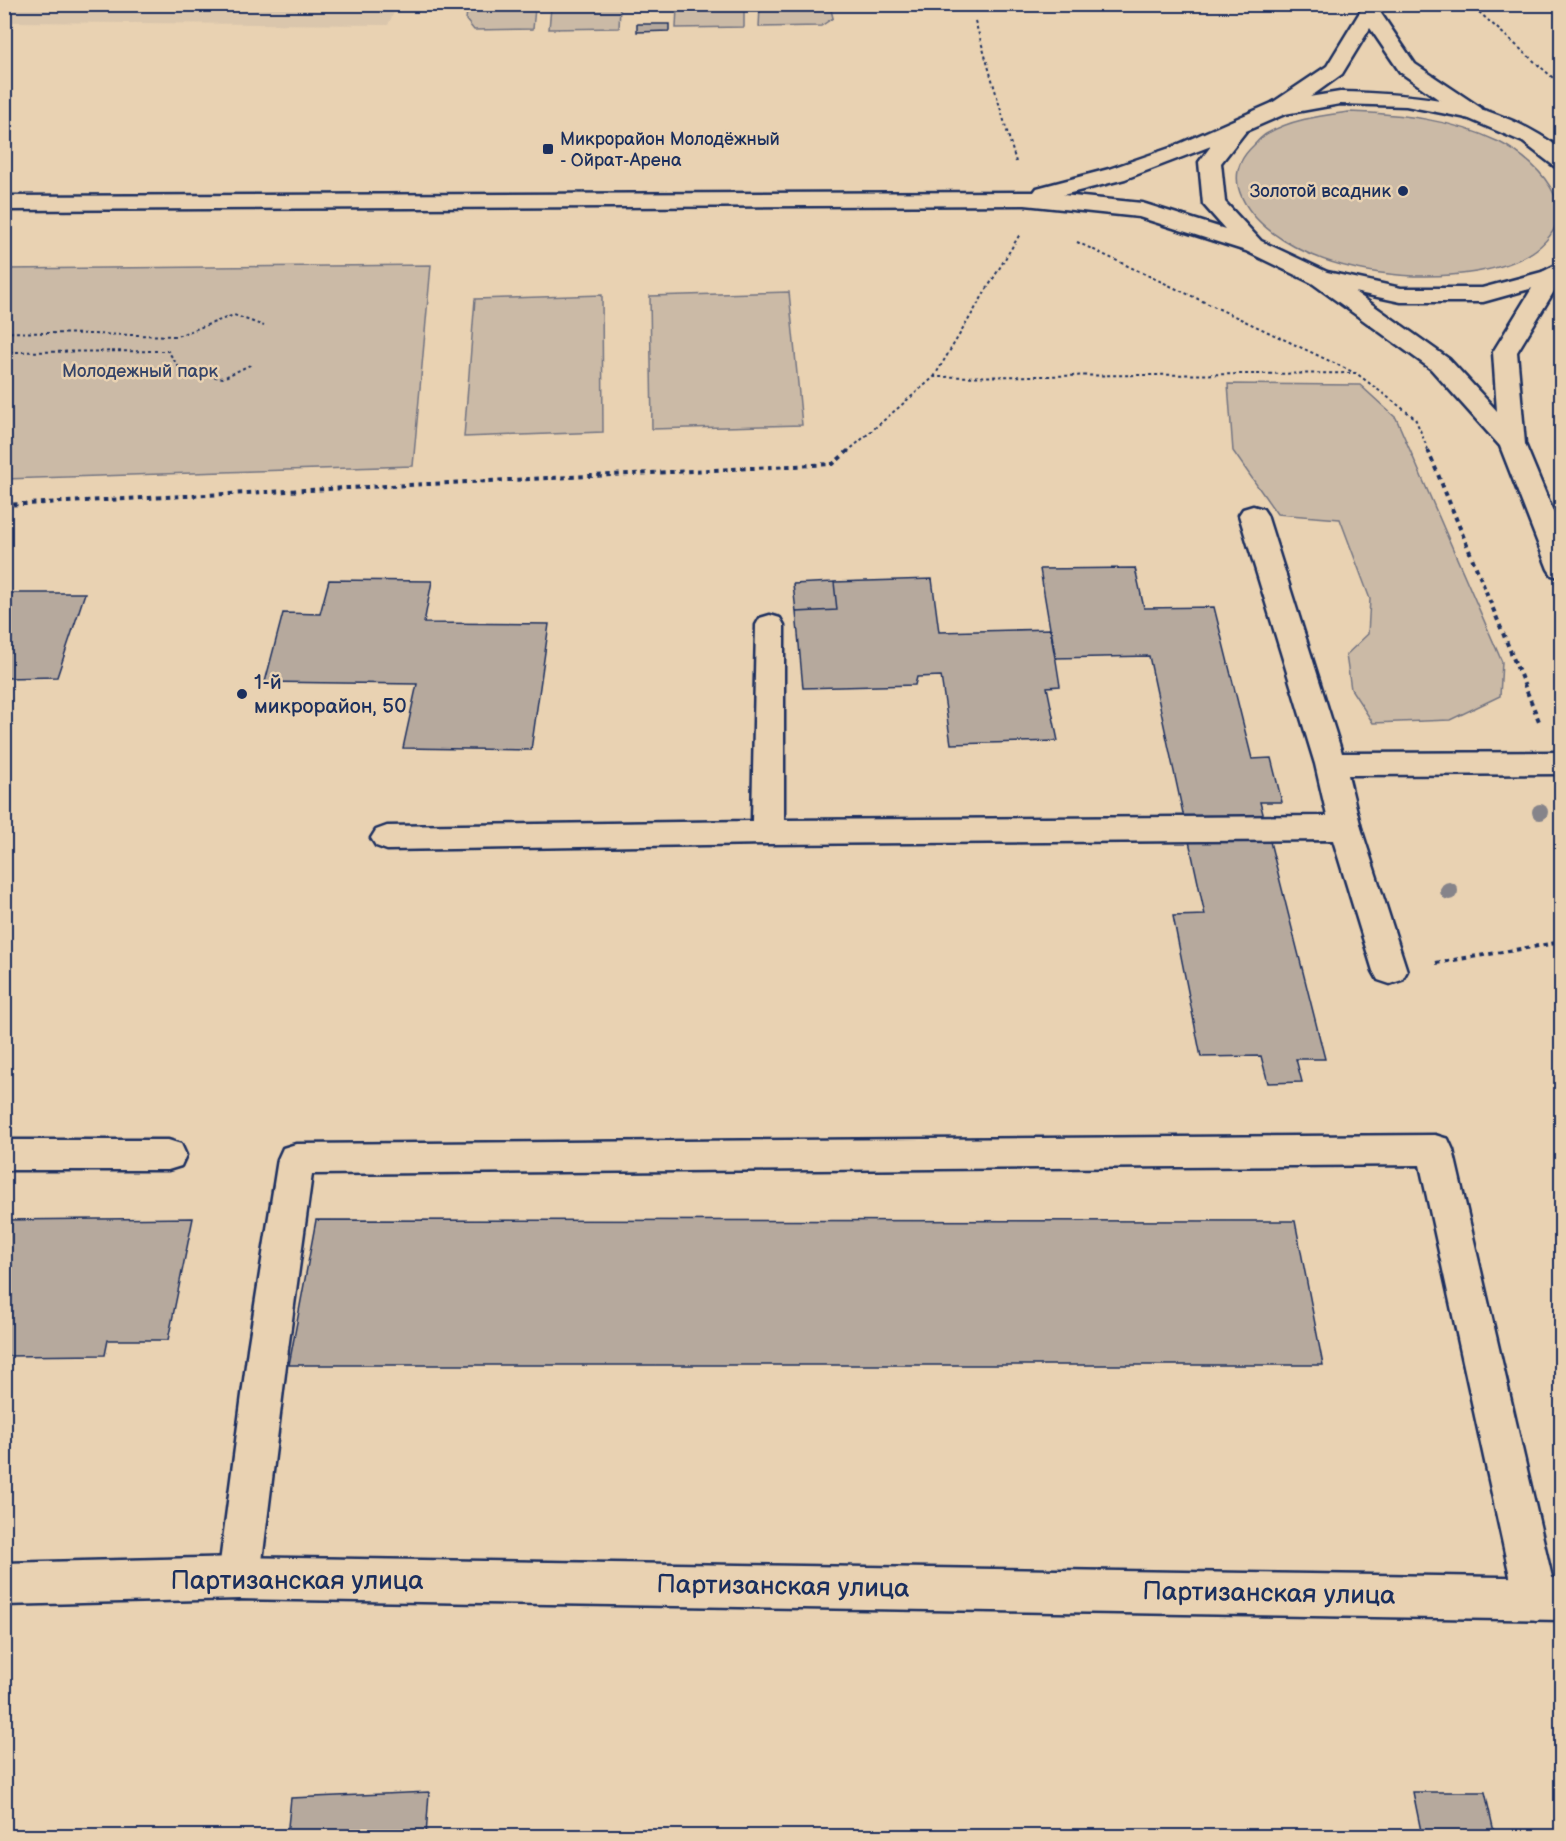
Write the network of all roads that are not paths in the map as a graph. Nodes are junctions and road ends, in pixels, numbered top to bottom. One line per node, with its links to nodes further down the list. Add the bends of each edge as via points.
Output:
1 (1371, 8): 2 (main road, via 1335,70); 3 (main road, via 1407,68)
2 (1280, 108): 3 (main road, via 1351,98 1406,100); 4 (main road)
3 (1473, 113): 5 (main road)
4 (1239, 126): 8 (main road, via 1117,174); 10 (main road, via 1210,162 1214,204)
5 (1531, 138): 6 (main road); 7 (main road)
6 (1562, 147)
7 (1562, 161)
8 (1025, 198): 9 (main road); 10 (main road, via 1142,210)
9 (4, 203)
10 (1254, 246): 12 (main road)
11 (1556, 273): 12 (main road, via 1483,295 1401,295); 13 (main road, via 1505,352)
12 (1320, 278): 13 (main road, via 1440,364)
13 (1512, 444): 15 (main road)
14 (1253, 515): 18 (main road)
15 (1562, 569)
16 (771, 625): 20 (main road)
17 (1559, 763): 18 (main road)
18 (1330, 764): 19 (main road)
19 (1345, 828): 20 (main road); 22 (main road)
20 (768, 832): 21 (main road)
21 (387, 838)
22 (1390, 971)
23 (4, 1155): 24 (main road)
24 (168, 1155)
25 (239, 1578): 26 (main road, Партизанская улица); 27 (main road, Партизанская улица); 27 (main road, via 297,1159 1435,1150)
26 (4, 1584)
27 (1549, 1599)

